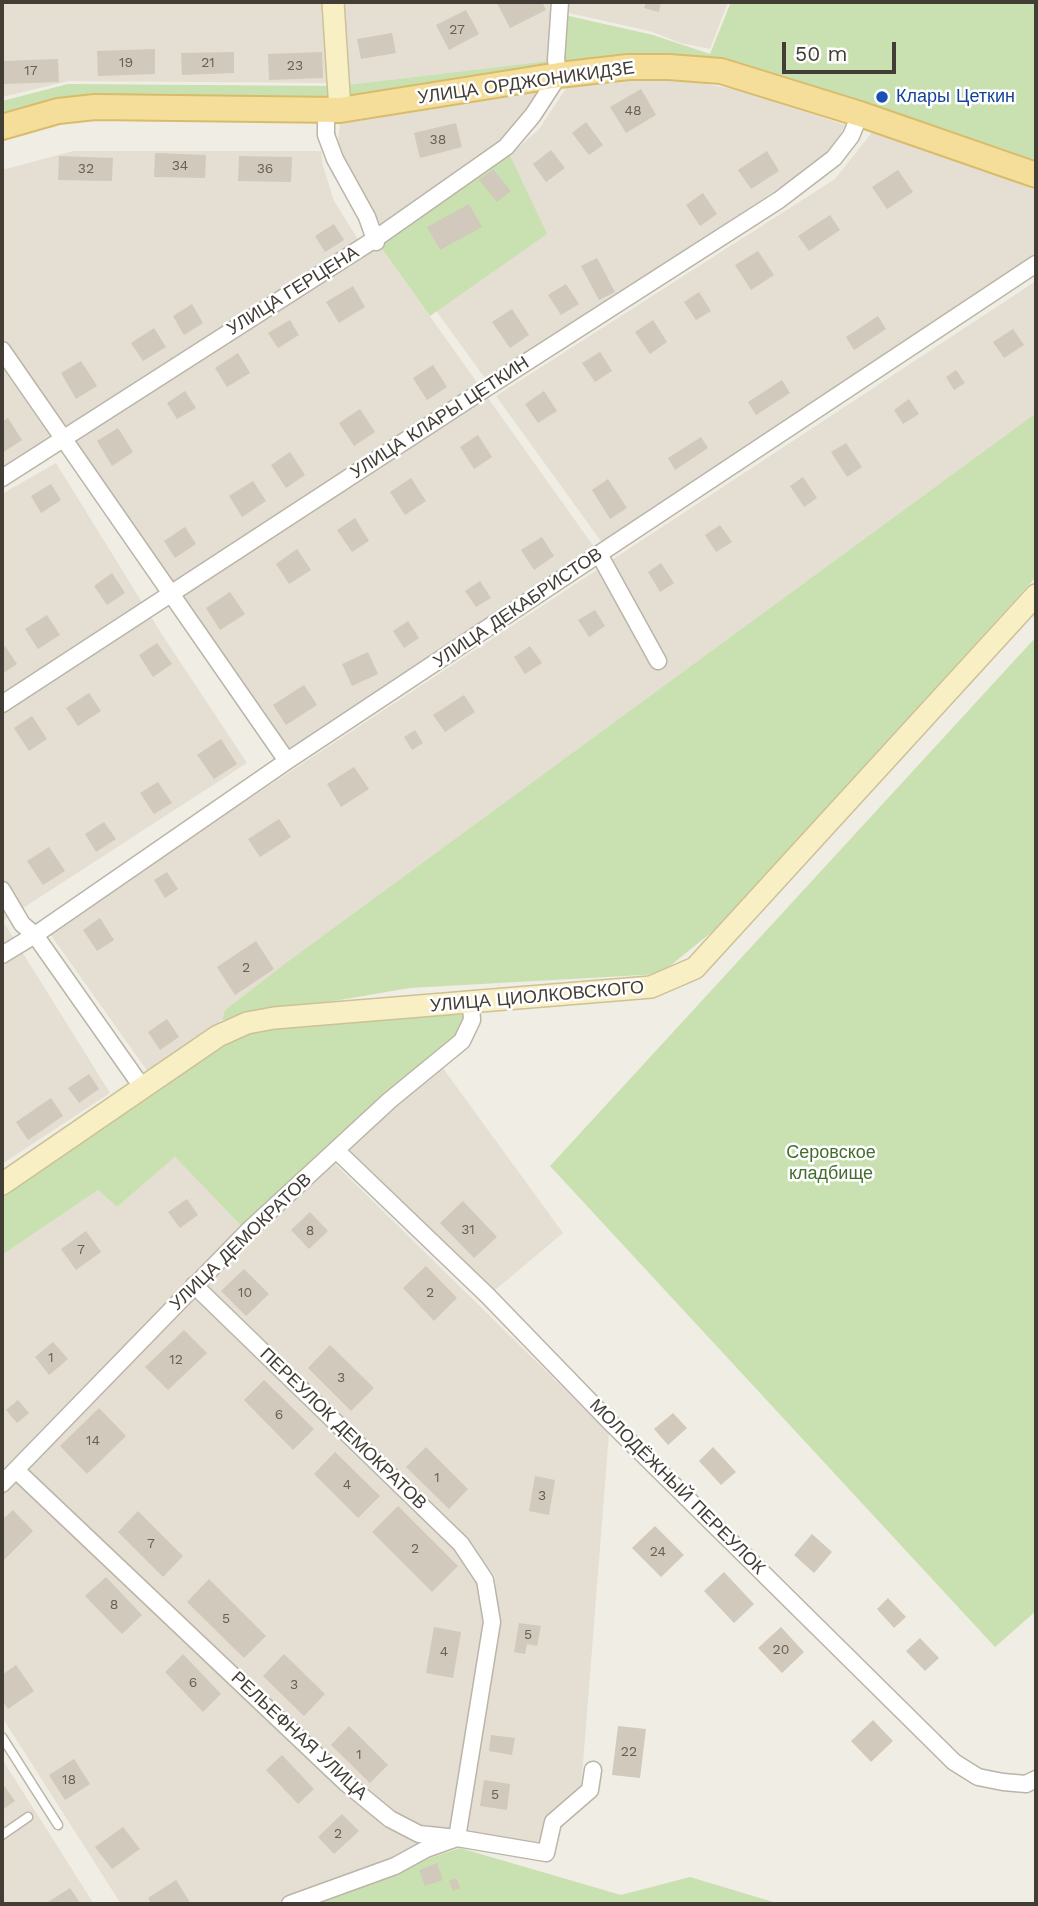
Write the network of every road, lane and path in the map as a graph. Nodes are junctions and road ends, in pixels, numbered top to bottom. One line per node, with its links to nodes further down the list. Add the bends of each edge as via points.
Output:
1 (333, 2): 4 (main road)
2 (560, 2): 3 (street)
3 (559, 75): 4 (main road, УЛИЦА ОРДЖОНИКИДЗЕ); 5 (main road, УЛИЦА ОРДЖОНИКИДЗЕ, via 628,67 721,71); 8 (street, УЛИЦА ГЕРЦЕНА, via 506,147)
4 (333, 111): 6 (main road, УЛИЦА ОРДЖОНИКИДЗЕ, via 95,107 58,111); 8 (street, via 326,135)
5 (860, 114): 7 (main road, УЛИЦА ОРДЖОНИКИДЗЕ); 14 (street, УЛИЦА КЛАРЫ ЦЕТКИН, via 834,159 779,200)
6 (2, 127)
7 (1036, 175)
8 (376, 241): 11 (street, УЛИЦА ГЕРЦЕНА)
9 (1036, 264): 13 (street, УЛИЦА ДЕКАБРИСТОВ)
10 (2, 350): 11 (street)
11 (64, 437): 12 (street, УЛИЦА ГЕРЦЕНА); 14 (street)
12 (2, 478)
13 (599, 554): 16 (street); 18 (street, УЛИЦА ДЕКАБРИСТОВ)
14 (170, 593): 17 (street, УЛИЦА КЛАРЫ ЦЕТКИН); 18 (street)
15 (1036, 595): 22 (main road, УЛИЦА ЦИОЛКОВСКОГО, via 695,968 651,987)
16 (658, 662)
17 (2, 704)
18 (288, 761): 20 (street, УЛИЦА ДЕКАБРИСТОВ)
19 (2, 890): 20 (street, via 22,924)
20 (35, 935): 21 (street, УЛИЦА ДЕКАБРИСТОВ); 23 (street)
21 (2, 955)
22 (471, 1002): 23 (main road, УЛИЦА ЦИОЛКОВСКОГО, via 247,1023 218,1036); 24 (street, УЛИЦА ДЕМОКРАТОВ, via 472,1020 462,1041)
23 (142, 1087): 25 (main road, УЛИЦА ЦИОЛКОВСКОГО)
24 (337, 1151): 26 (street, УЛИЦА ДЕМОКРАТОВ); 31 (street, МОЛОДЁЖНЫЙ ПЕРЕУЛОК, via 954,1762 978,1777 1003,1783 1026,1784)
25 (2, 1184)
26 (194, 1285): 27 (street, УЛИЦА ДЕМОКРАТОВ); 35 (street, ПЕРЕУЛОК ДЕМОКРАТОВ, via 461,1544 485,1580 492,1622)
27 (17, 1471): 28 (street, УЛИЦА ДЕМОКРАТОВ); 35 (street, РЕЛЬЕФНАЯ УЛИЦА, via 346,1783 419,1834)
28 (2, 1484)
29 (2, 1737): 33 (lane)
30 (593, 1770): 35 (street, РЕЛЬЕФНАЯ УЛИЦА, via 590,1790 553,1822 547,1853)
31 (1036, 1779)
32 (28, 1817): 34 (lane)
33 (58, 1825)
34 (2, 1835)
35 (457, 1838): 36 (street)
36 (290, 1904)

